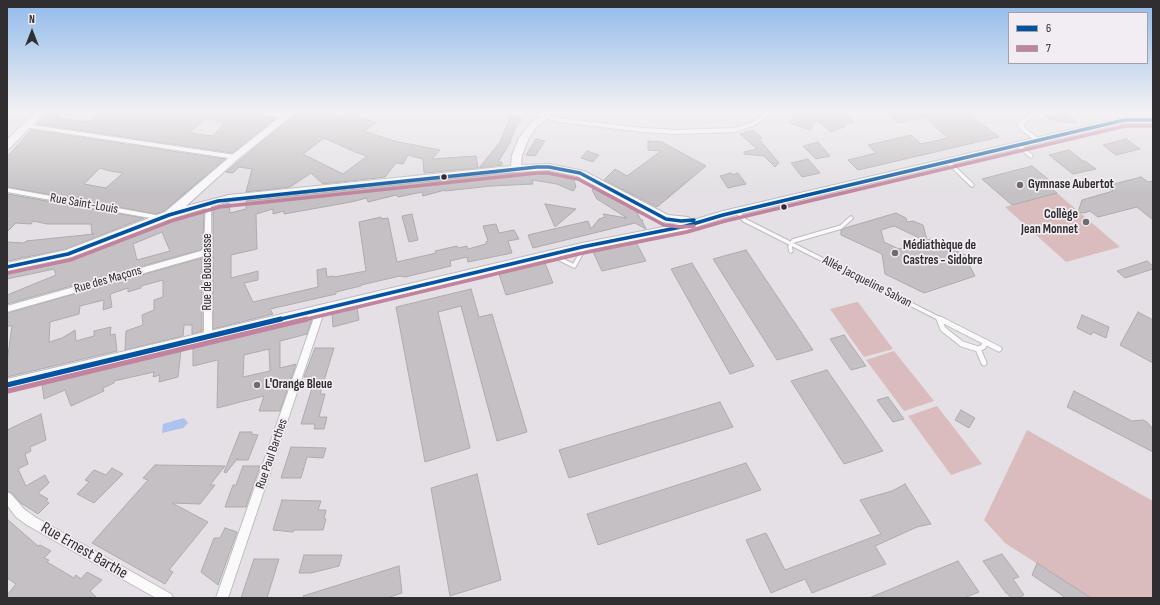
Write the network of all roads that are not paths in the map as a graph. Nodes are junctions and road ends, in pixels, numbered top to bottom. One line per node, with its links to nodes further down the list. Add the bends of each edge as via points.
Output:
1 (14, 138): 9 (main road)
2 (108, 138): 11 (street)
3 (258, 138): 11 (main road)
4 (524, 138): 13 (main road, via 517,155)
5 (1035, 138): 7 (street)
6 (1049, 138): 7 (main road)
7 (1038, 141): 8 (main road)
8 (1018, 145): 10 (lane); 12 (main road)
9 (7, 146)
10 (1031, 156)
11 (235, 157): 20 (main road)
12 (948, 162): 14 (lane); 17 (main road)
13 (516, 169): 16 (main road, via 240,197); 18 (main road, via 549,167 580,173)
14 (972, 184)
15 (7, 190): 20 (street, Rue Saint-Louis)
16 (208, 203): 20 (main road); 25 (street, Rue de Bouscasse)
17 (738, 212): 19 (main road); 23 (lane, Allée Jacqueline Salvan, via 744,220)
18 (655, 214): 19 (main road, via 681,221); 22 (main road, via 657,224 654,229)
19 (723, 215): 22 (main road, via 686,226)
20 (165, 217): 28 (main road, via 68,254)
21 (851, 218): 23 (lane, via 841,227 793,241)
22 (634, 236): 24 (main road)
23 (791, 244): 26 (lane); 27 (lane, Allée Jacqueline Salvan)
24 (586, 246): 30 (main road); 30 (lane, via 574,266 553,257 468,278)
25 (208, 250): 31 (street, Rue des Maçons); 34 (street, Rue de Bouscasse, via 208,333)
26 (791, 251)
27 (836, 266): 29 (lane); 33 (lane, Allée Jacqueline Salvan)
28 (7, 267)
29 (832, 270)
30 (456, 277): 32 (main road)
31 (7, 309)
32 (321, 309): 34 (main road); 42 (street, Rue Paul Barthes)
33 (938, 318): 35 (lane, Allée Jacqueline Salvan); 36 (lane, via 943,330 962,344)
34 (204, 338): 39 (main road)
35 (986, 342): 36 (lane, via 984,347); 37 (lane, Allée Jacqueline Salvan)
36 (978, 349): 38 (lane)
37 (999, 349)
38 (984, 363)
39 (7, 385)
40 (7, 497): 41 (street, Rue Ernest Barthe, via 20,513 31,521)
41 (167, 598)
42 (222, 598)

